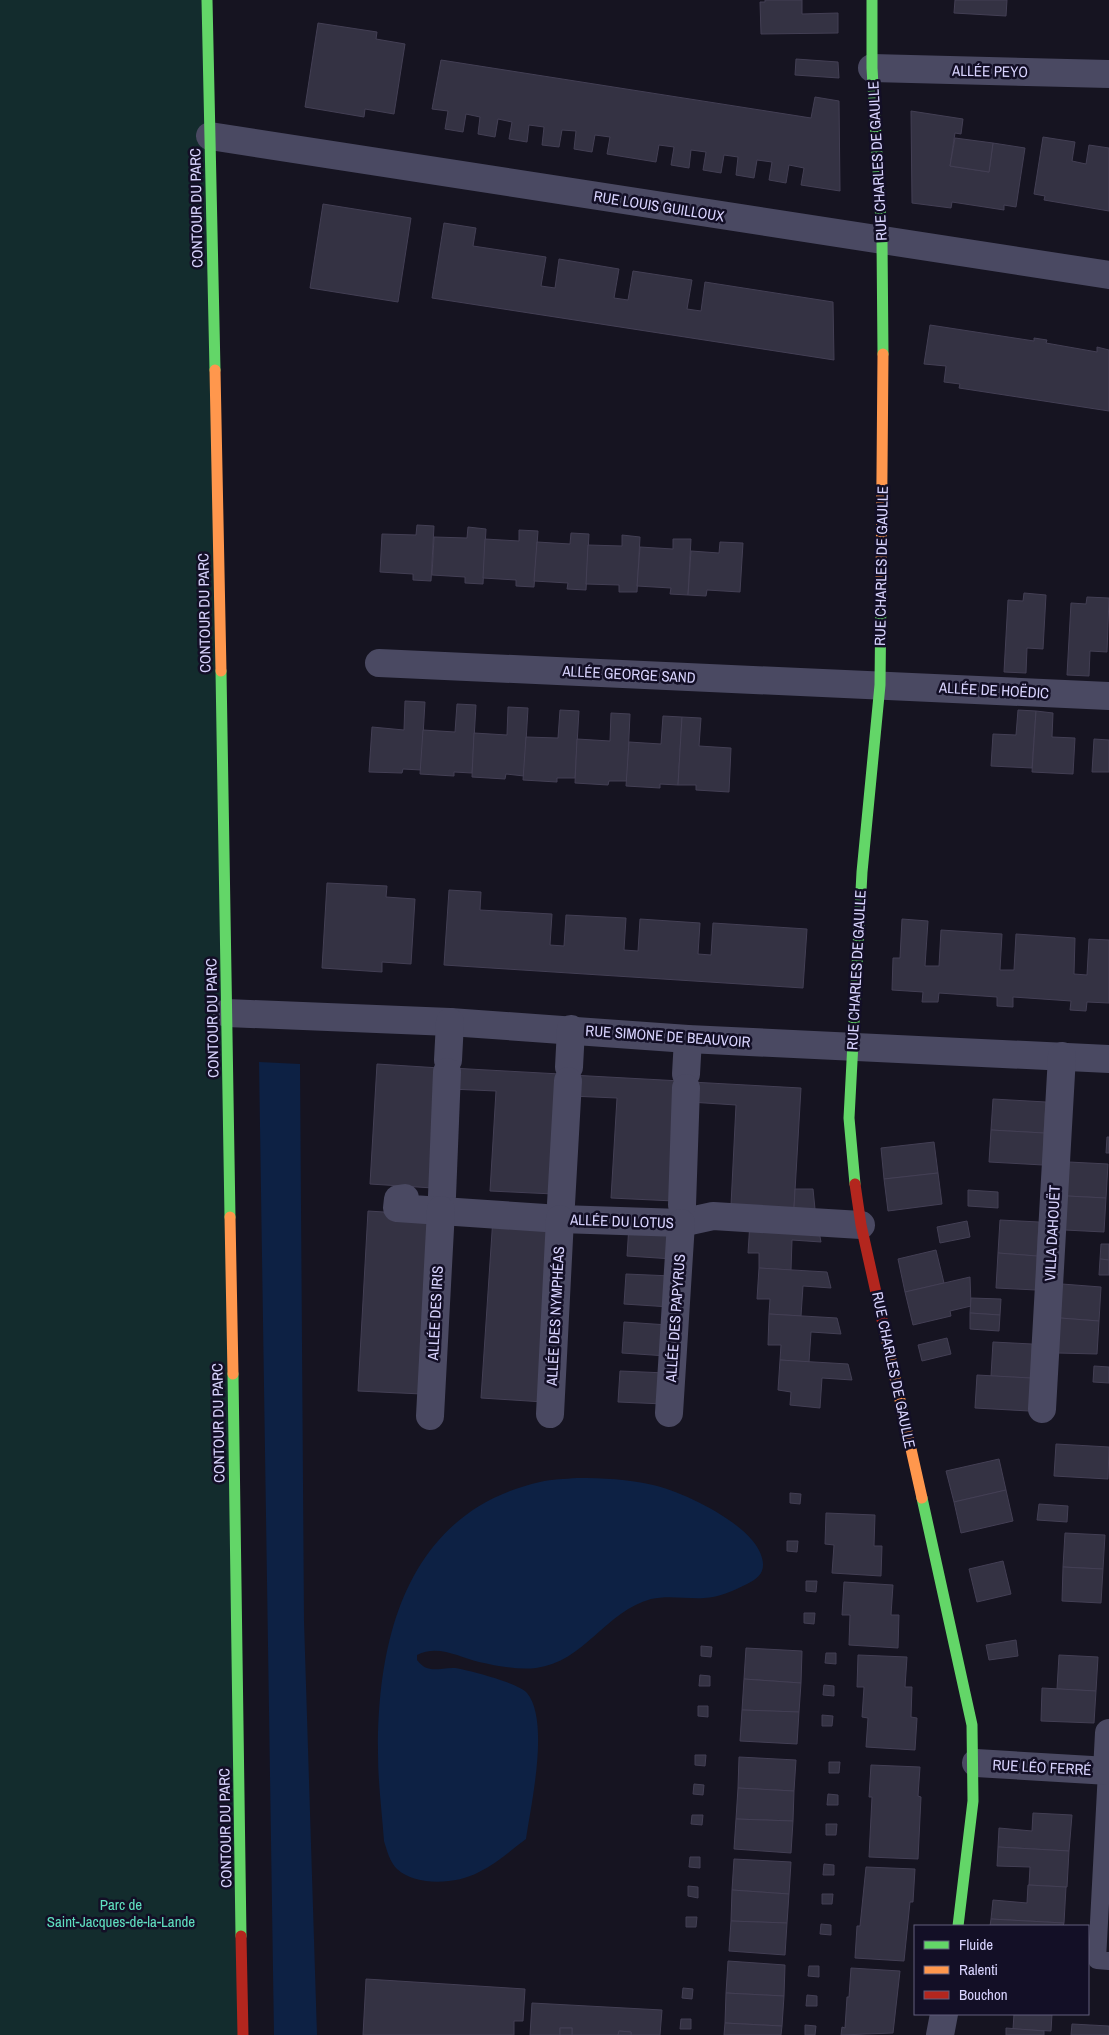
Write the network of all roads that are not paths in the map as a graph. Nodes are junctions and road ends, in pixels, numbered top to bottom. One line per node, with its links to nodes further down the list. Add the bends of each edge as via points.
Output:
1 (207, 0): 5 (street, CONTOUR DU PARC)
2 (872, 0): 3 (street, RUE CHARLES DE GAULLE)
3 (872, 68): 4 (street, ALLÉE PEYO); 6 (street, RUE CHARLES DE GAULLE)
4 (1109, 74)
5 (210, 136): 6 (street, RUE LOUIS GUILLOUX); 11 (street, CONTOUR DU PARC)
6 (882, 240): 7 (street, RUE LOUIS GUILLOUX); 9 (street, RUE CHARLES DE GAULLE, via 884,434)
7 (1109, 276)
8 (379, 663): 9 (street, ALLÉE GEORGE SAND)
9 (880, 685): 10 (street, ALLÉE DE HOËDIC); 15 (street, RUE CHARLES DE GAULLE, via 862,872)
10 (1109, 696)
11 (227, 1013): 12 (street, RUE SIMONE DE BEAUVOIR); 32 (street, CONTOUR DU PARC)
12 (450, 1022): 13 (street, RUE SIMONE DE BEAUVOIR); 18 (street, ALLÉE DES IRIS)
13 (571, 1029): 14 (street, RUE SIMONE DE BEAUVOIR); 19 (street, ALLÉE DES NYMPHÉAS)
14 (688, 1039): 15 (street, RUE SIMONE DE BEAUVOIR); 20 (street, ALLÉE DES PAPYRUS)
15 (851, 1046): 16 (street, RUE SIMONE DE BEAUVOIR); 21 (street, RUE CHARLES DE GAULLE, via 849,1118)
16 (1062, 1056): 17 (street, RUE SIMONE DE BEAUVOIR); 22 (street, VILLA DAHOUËT)
17 (1109, 1059)
18 (428, 1201): 19 (street, ALLÉE DU LOTUS); 25 (street, ALLÉE DES IRIS)
19 (560, 1211): 20 (street, ALLÉE DU LOTUS); 24 (street, ALLÉE DES NYMPHÉAS)
20 (681, 1214): 21 (street, ALLÉE DU LOTUS); 23 (street, ALLÉE DES PAPYRUS)
21 (861, 1222): 27 (street, RUE CHARLES DE GAULLE, via 972,1724)
22 (1042, 1409)
23 (669, 1413)
24 (550, 1414)
25 (430, 1416)
26 (1109, 1733): 28 (street)
27 (976, 1764): 28 (street, RUE LÉO FERRÉ); 29 (street, RUE CHARLES DE GAULLE, via 972,1839)
28 (1108, 1771): 30 (lane, via 1097,1960)
29 (958, 1925)
30 (1109, 1961)
31 (944, 2015): 33 (street)
32 (243, 2035)
33 (940, 2035)

